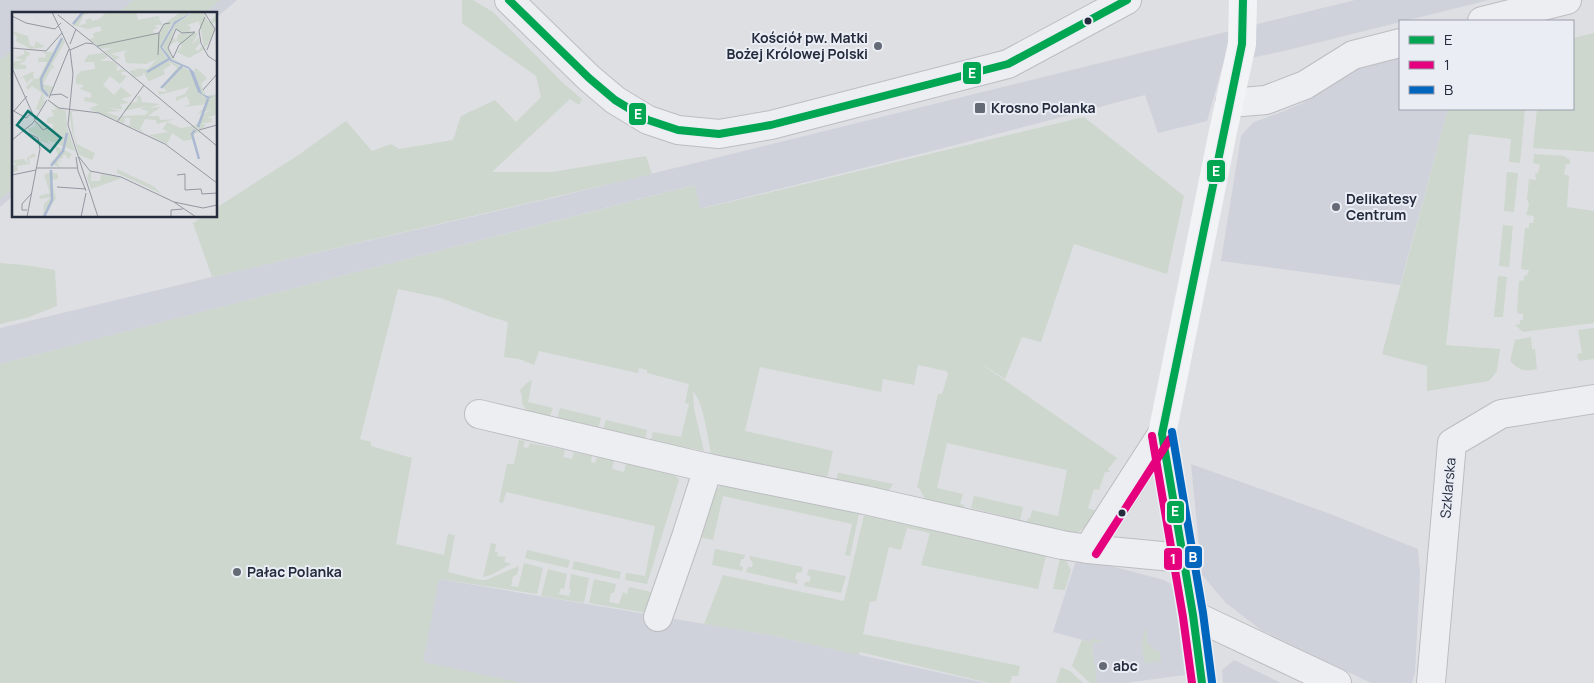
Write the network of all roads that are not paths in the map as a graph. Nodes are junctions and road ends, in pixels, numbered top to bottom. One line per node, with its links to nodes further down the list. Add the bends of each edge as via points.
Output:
1 (509, 0): 2 (street, via 615,100 648,120 678,130 718,134 771,125 1008,64)
2 (1127, 0)
3 (1243, 0): 7 (street, via 1242,44)
4 (1567, 0): 5 (street)
5 (1486, 20)
6 (1399, 43): 7 (street, via 1353,55 1305,85 1266,100)
7 (1230, 103): 10 (street)
8 (1594, 399): 18 (street, Szklarska, via 1501,414 1452,443)
9 (479, 414): 11 (street)
10 (1162, 434): 12 (street); 13 (street)
11 (708, 468): 12 (street); 15 (street)
12 (1088, 549): 13 (street)
13 (1183, 558): 14 (street)
14 (1193, 615): 16 (street); 17 (street)
15 (658, 617)
16 (1202, 683)
17 (1337, 683)
18 (1431, 683)

